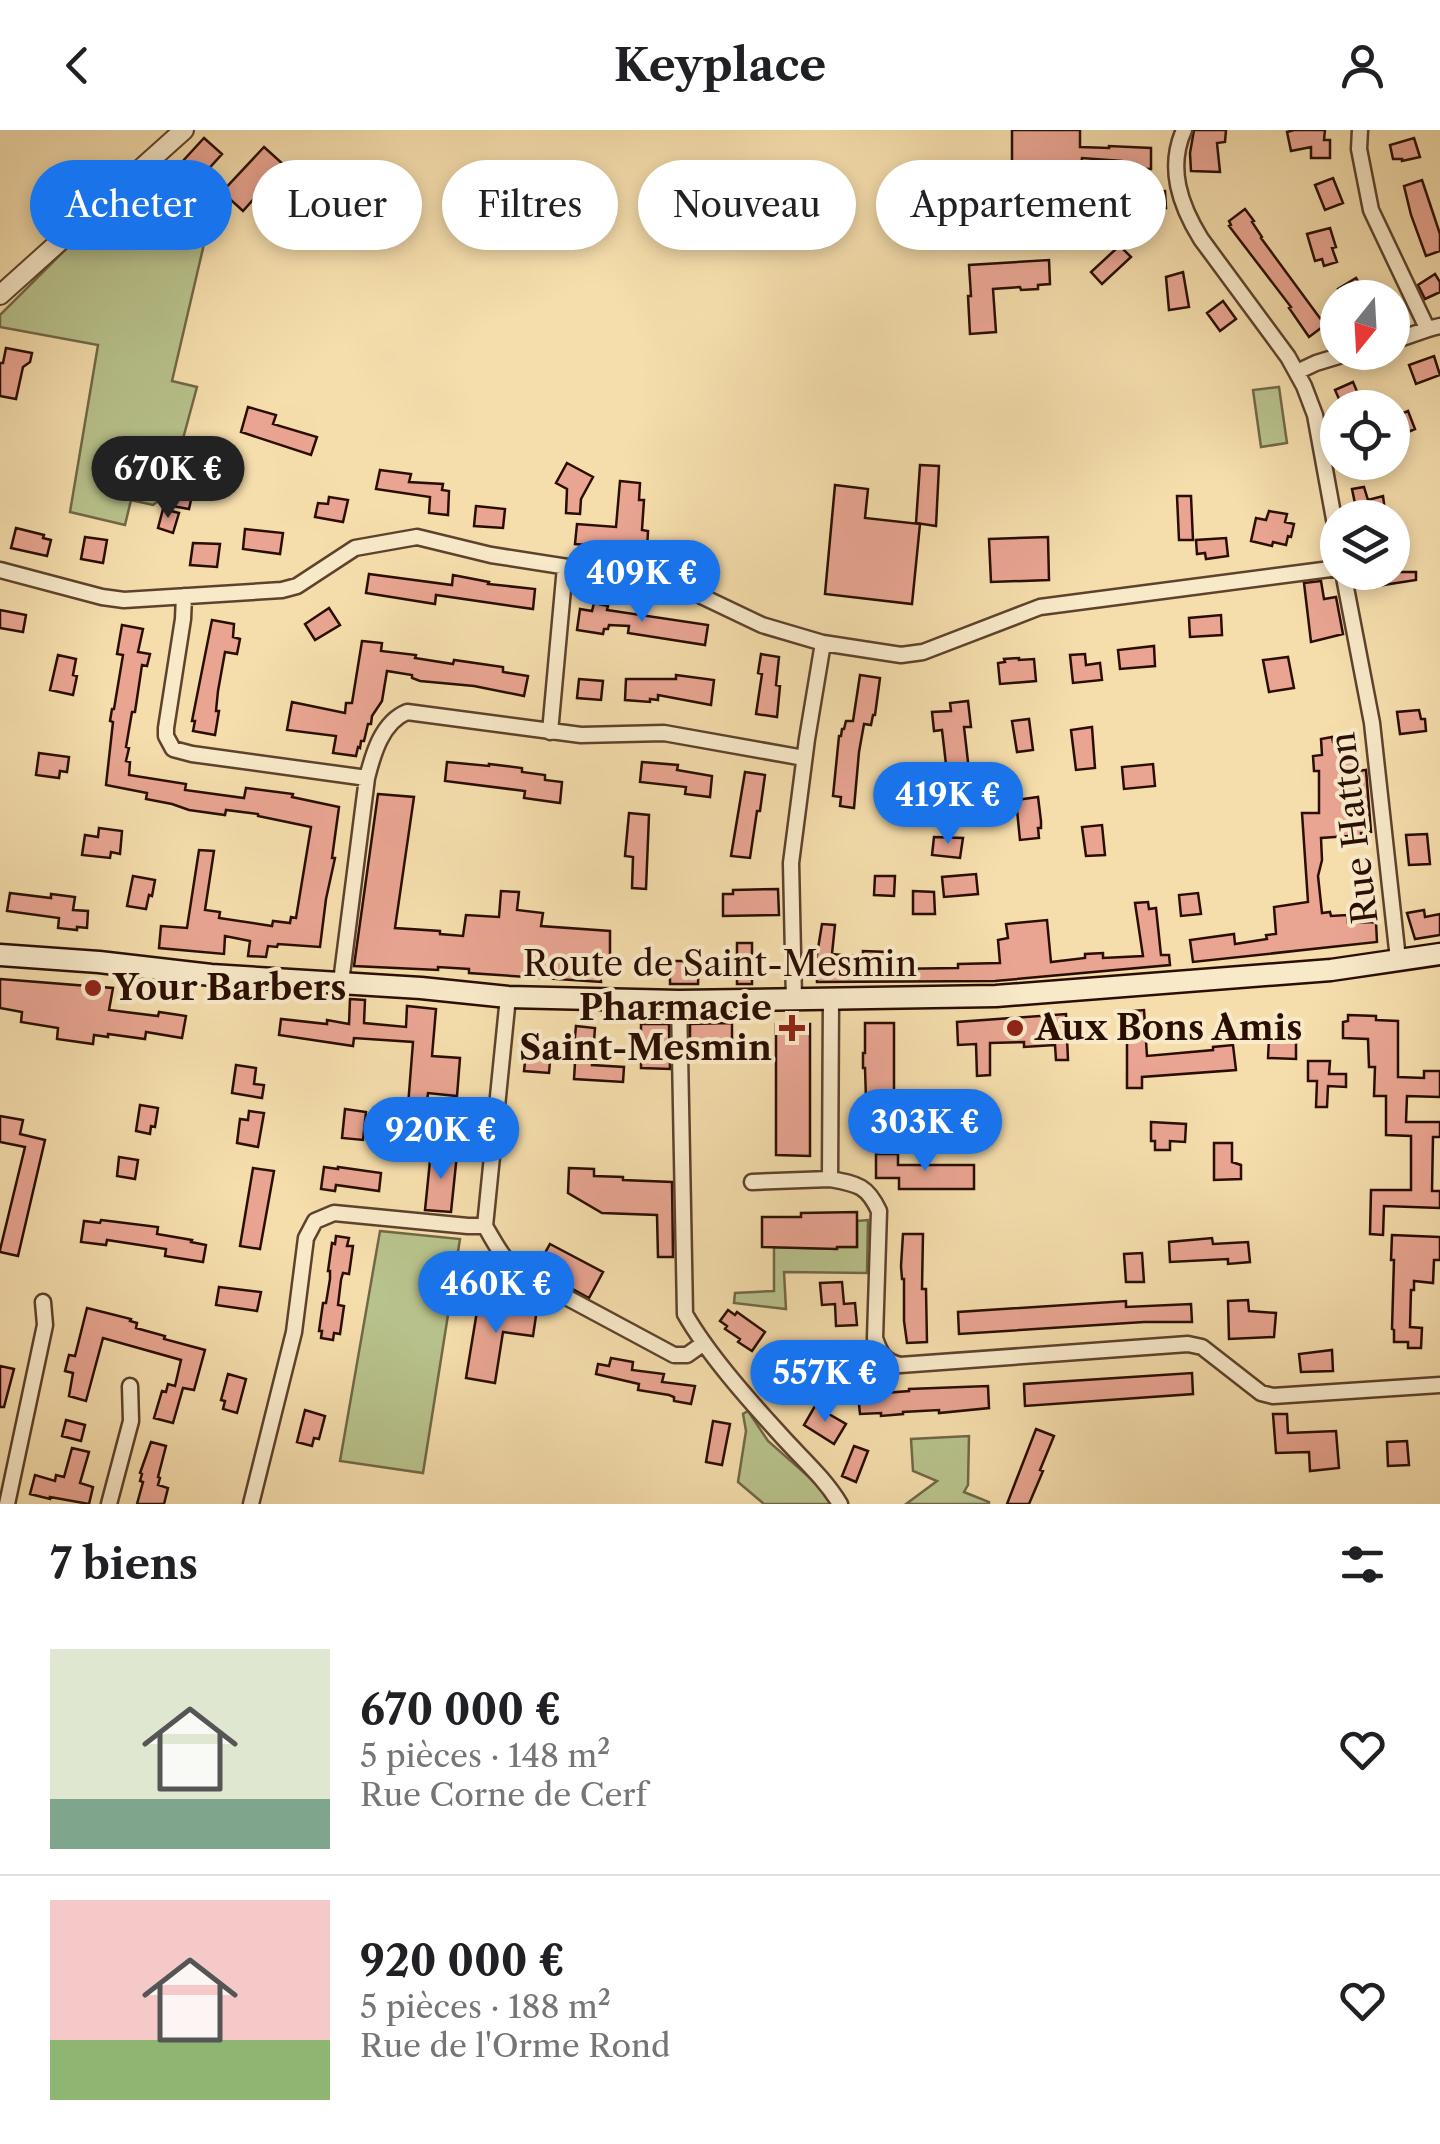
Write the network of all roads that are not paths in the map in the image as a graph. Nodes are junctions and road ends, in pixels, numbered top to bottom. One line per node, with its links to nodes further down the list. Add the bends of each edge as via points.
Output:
1 (184, 130): 4 (street)
2 (1184, 130): 8 (street, via 1175,163 1190,221)
3 (1360, 130): 5 (street, via 1371,210)
4 (0, 294)
5 (1434, 327): 6 (street)
6 (1410, 335)
7 (1320, 362): 8 (street)
8 (1298, 372): 9 (street, via 1314,415)
9 (1330, 500)
10 (564, 568): 14 (street, via 417,537 356,548 290,589); 15 (street, via 676,584 762,625); 16 (street)
11 (0, 570): 14 (street, via 102,597)
12 (1320, 572): 15 (street, via 1040,607 908,655)
13 (1344, 590): 21 (street, Rue Hatton, via 1372,724)
14 (184, 596): 18 (street, via 166,728 172,749)
15 (822, 644): 17 (street)
16 (550, 732): 17 (street, via 664,733); 18 (street, via 407,712 390,724)
17 (804, 758): 25 (street, via 791,863)
18 (366, 778): 22 (street)
19 (0, 954): 22 (main road, Route de Saint-Mesmin)
20 (1440, 954): 21 (main road, Route de Saint-Mesmin)
21 (1398, 959): 24 (main road, Route de Saint-Mesmin, via 1084,990)
22 (341, 982): 23 (main road, Route de Saint-Mesmin)
23 (508, 997): 26 (main road, Route de Saint-Mesmin); 29 (street)
24 (831, 999): 25 (main road, Route de Saint-Mesmin); 27 (street)
25 (794, 1000): 26 (main road, Route de Saint-Mesmin)
26 (679, 1002): 31 (street, via 683,1304)
27 (830, 1179): 28 (street); 32 (street, via 858,1185 878,1211 876,1338 890,1362 1188,1344 1272,1396)
28 (752, 1182)
29 (485, 1226): 31 (street, via 510,1265 674,1355 687,1356); 36 (street, via 334,1213 315,1220)
30 (42, 1302): 34 (street, via 45,1325)
31 (704, 1343): 37 (street)
32 (1440, 1385)
33 (130, 1386): 35 (street, via 131,1421)
34 (7, 1504)
35 (109, 1504)
36 (250, 1504)
37 (840, 1504)

